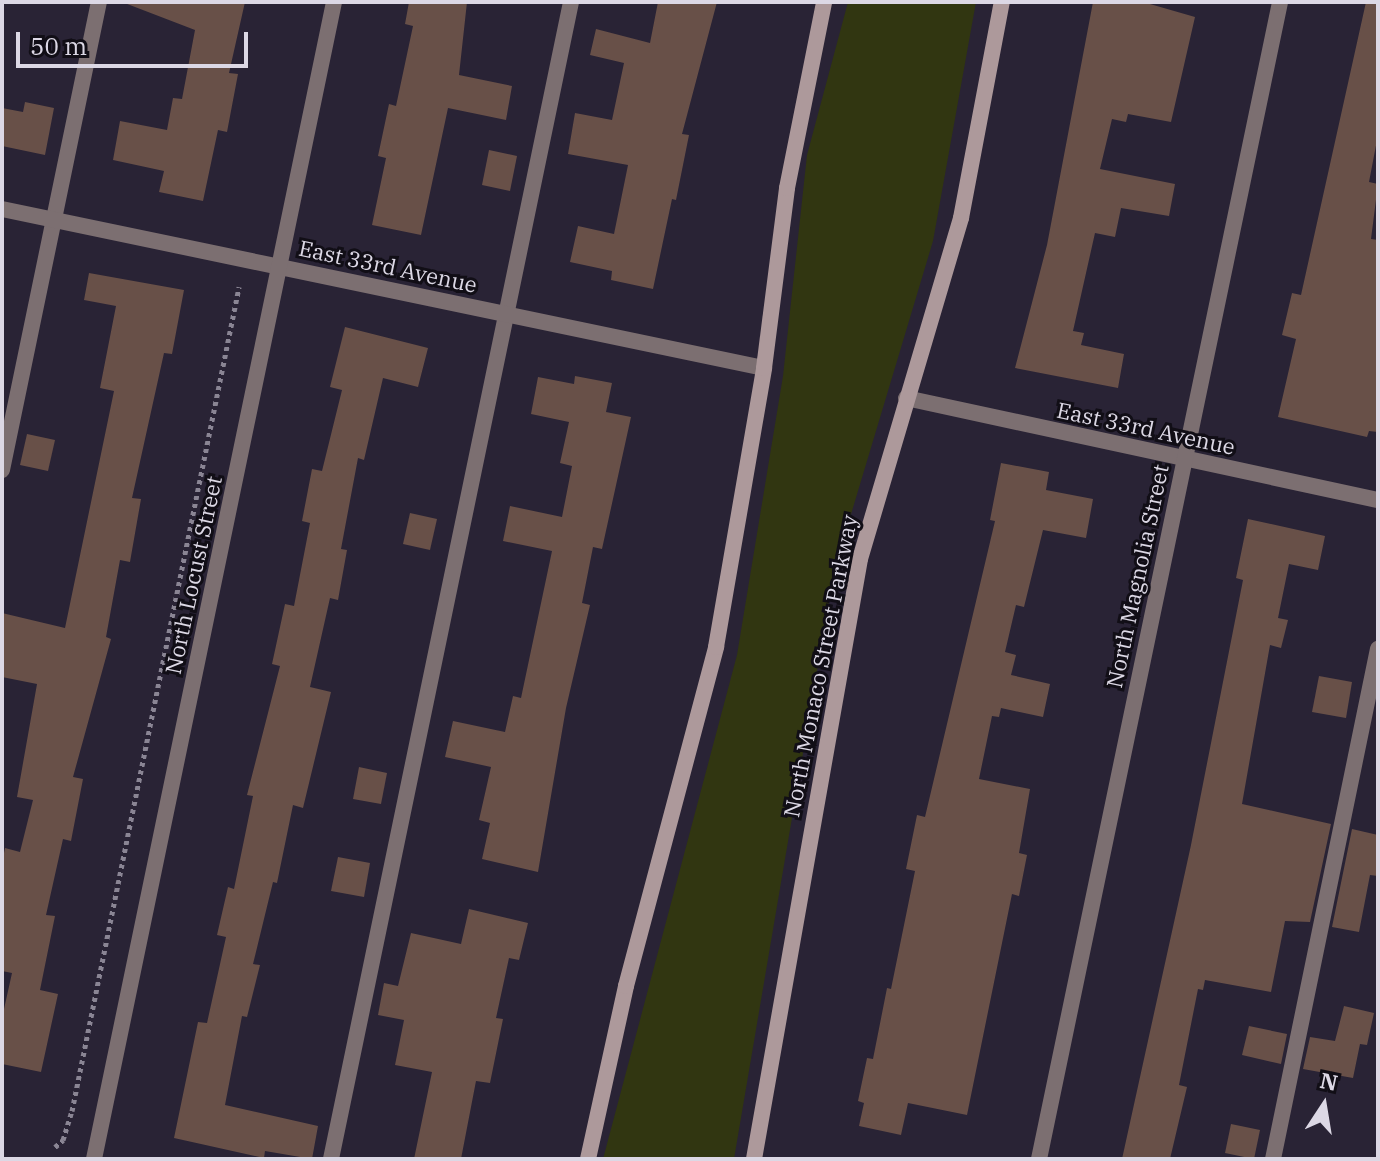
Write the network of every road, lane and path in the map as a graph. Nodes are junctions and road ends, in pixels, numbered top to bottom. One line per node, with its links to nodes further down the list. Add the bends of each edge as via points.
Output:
1 (99, 2): 8 (street)
2 (334, 2): 9 (street, North Locust Street)
3 (571, 2): 11 (street)
4 (824, 2): 12 (street, via 787,188)
5 (1002, 2): 13 (street, North Monaco Street Parkway, via 961,218)
6 (1280, 2): 14 (street, North Magnolia Street)
7 (2, 209): 8 (street, East 33rd Avenue)
8 (55, 220): 9 (street, East 33rd Avenue); 15 (street)
9 (279, 266): 11 (street, East 33rd Avenue); 19 (street, North Locust Street)
10 (239, 287): 18 (path, via 72,1111 63,1140)
11 (506, 314): 12 (street, East 33rd Avenue); 20 (street)
12 (764, 368): 21 (street, via 716,647 630,971)
13 (906, 398): 14 (street, East 33rd Avenue); 22 (street, North Monaco Street Parkway, via 860,559 837,669)
14 (1183, 459): 16 (street, East 33rd Avenue); 23 (street, North Magnolia Street)
15 (2, 470)
16 (1378, 500)
17 (1378, 649): 24 (street)
18 (55, 1147)
19 (94, 1158)
20 (331, 1159)
21 (588, 1159)
22 (754, 1159)
23 (1039, 1159)
24 (1273, 1159)

